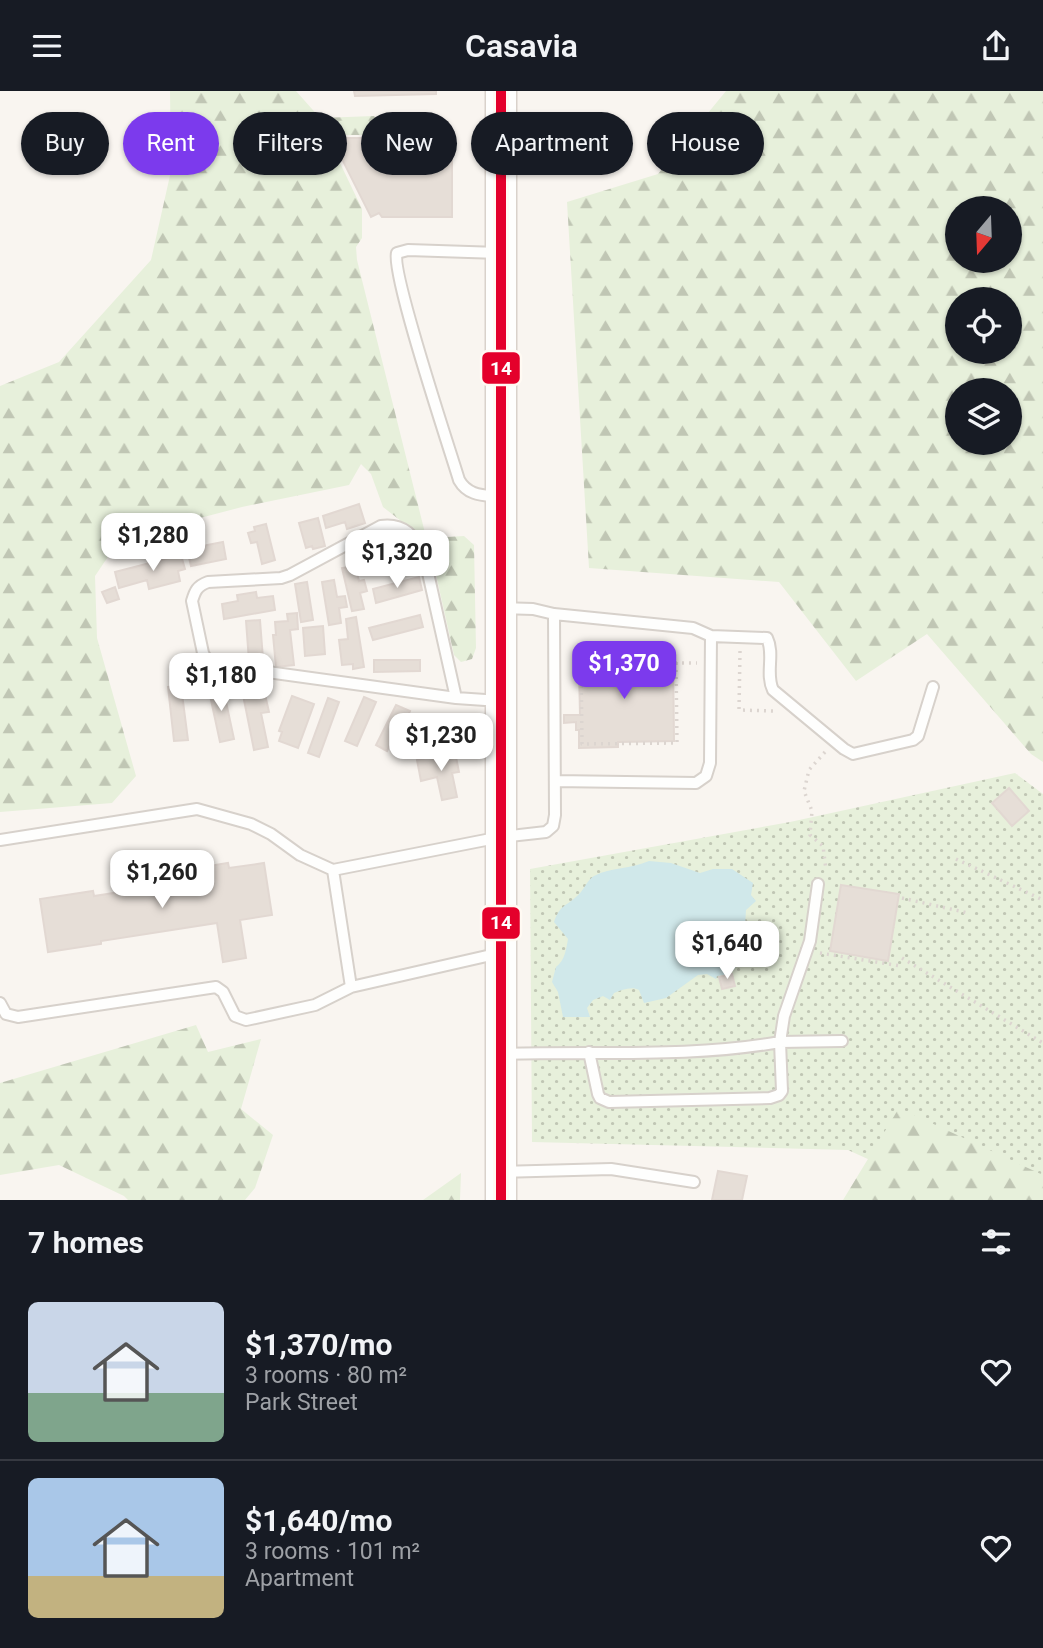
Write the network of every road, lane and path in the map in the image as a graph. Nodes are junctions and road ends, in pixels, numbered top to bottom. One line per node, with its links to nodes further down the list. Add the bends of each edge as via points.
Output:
1 (501, 91): 2 (main road)
2 (502, 254): 3 (main road); 3 (lane, via 408,250 397,253 395,260 459,480 472,494)
3 (501, 498): 4 (main road)
4 (503, 608): 5 (lane); 11 (main road)
5 (554, 614): 6 (lane, via 693,628); 14 (lane)
6 (712, 636): 7 (lane); 9 (lane, via 767,638 771,687 853,754 918,737)
7 (711, 648): 8 (path, via 702,648 702,663); 12 (path, via 740,648 739,710 772,712); 14 (lane, via 710,763 701,781)
8 (676, 663): 8 (path, via 676,659 581,660 582,744 677,743)
9 (933, 687)
10 (456, 698): 10 (lane, via 211,663 204,653 194,593 208,582 281,578 381,526 398,526 414,536 424,555); 11 (lane)
11 (502, 701): 15 (main road)
12 (777, 706)
13 (828, 748): 19 (path, via 809,770 804,791 812,811 810,835 823,846)
14 (555, 781): 15 (lane, via 550,829)
15 (501, 837): 18 (lane); 24 (main road)
16 (0, 840): 18 (lane, via 197,809 251,824)
17 (956, 859): 22 (path)
18 (333, 870): 28 (lane)
19 (827, 875)
20 (818, 884): 31 (lane, via 808,949 784,1016)
21 (902, 898): 23 (path)
22 (1043, 900)
23 (968, 913)
24 (502, 953): 28 (lane); 34 (main road)
25 (818, 953): 27 (path)
26 (902, 958): 32 (path)
27 (901, 966)
28 (351, 987): 29 (lane, via 316,1005 246,1020 235,1016 216,987 18,1017 6,1014)
29 (0, 1003)
30 (842, 1041): 31 (lane)
31 (780, 1042): 33 (lane, via 735,1050); 33 (lane, via 782,1091 770,1098 608,1102 598,1094)
32 (1043, 1043)
33 (589, 1052): 34 (lane)
34 (500, 1054): 36 (main road)
35 (694, 1182): 36 (lane, via 611,1169)
36 (501, 1186)

